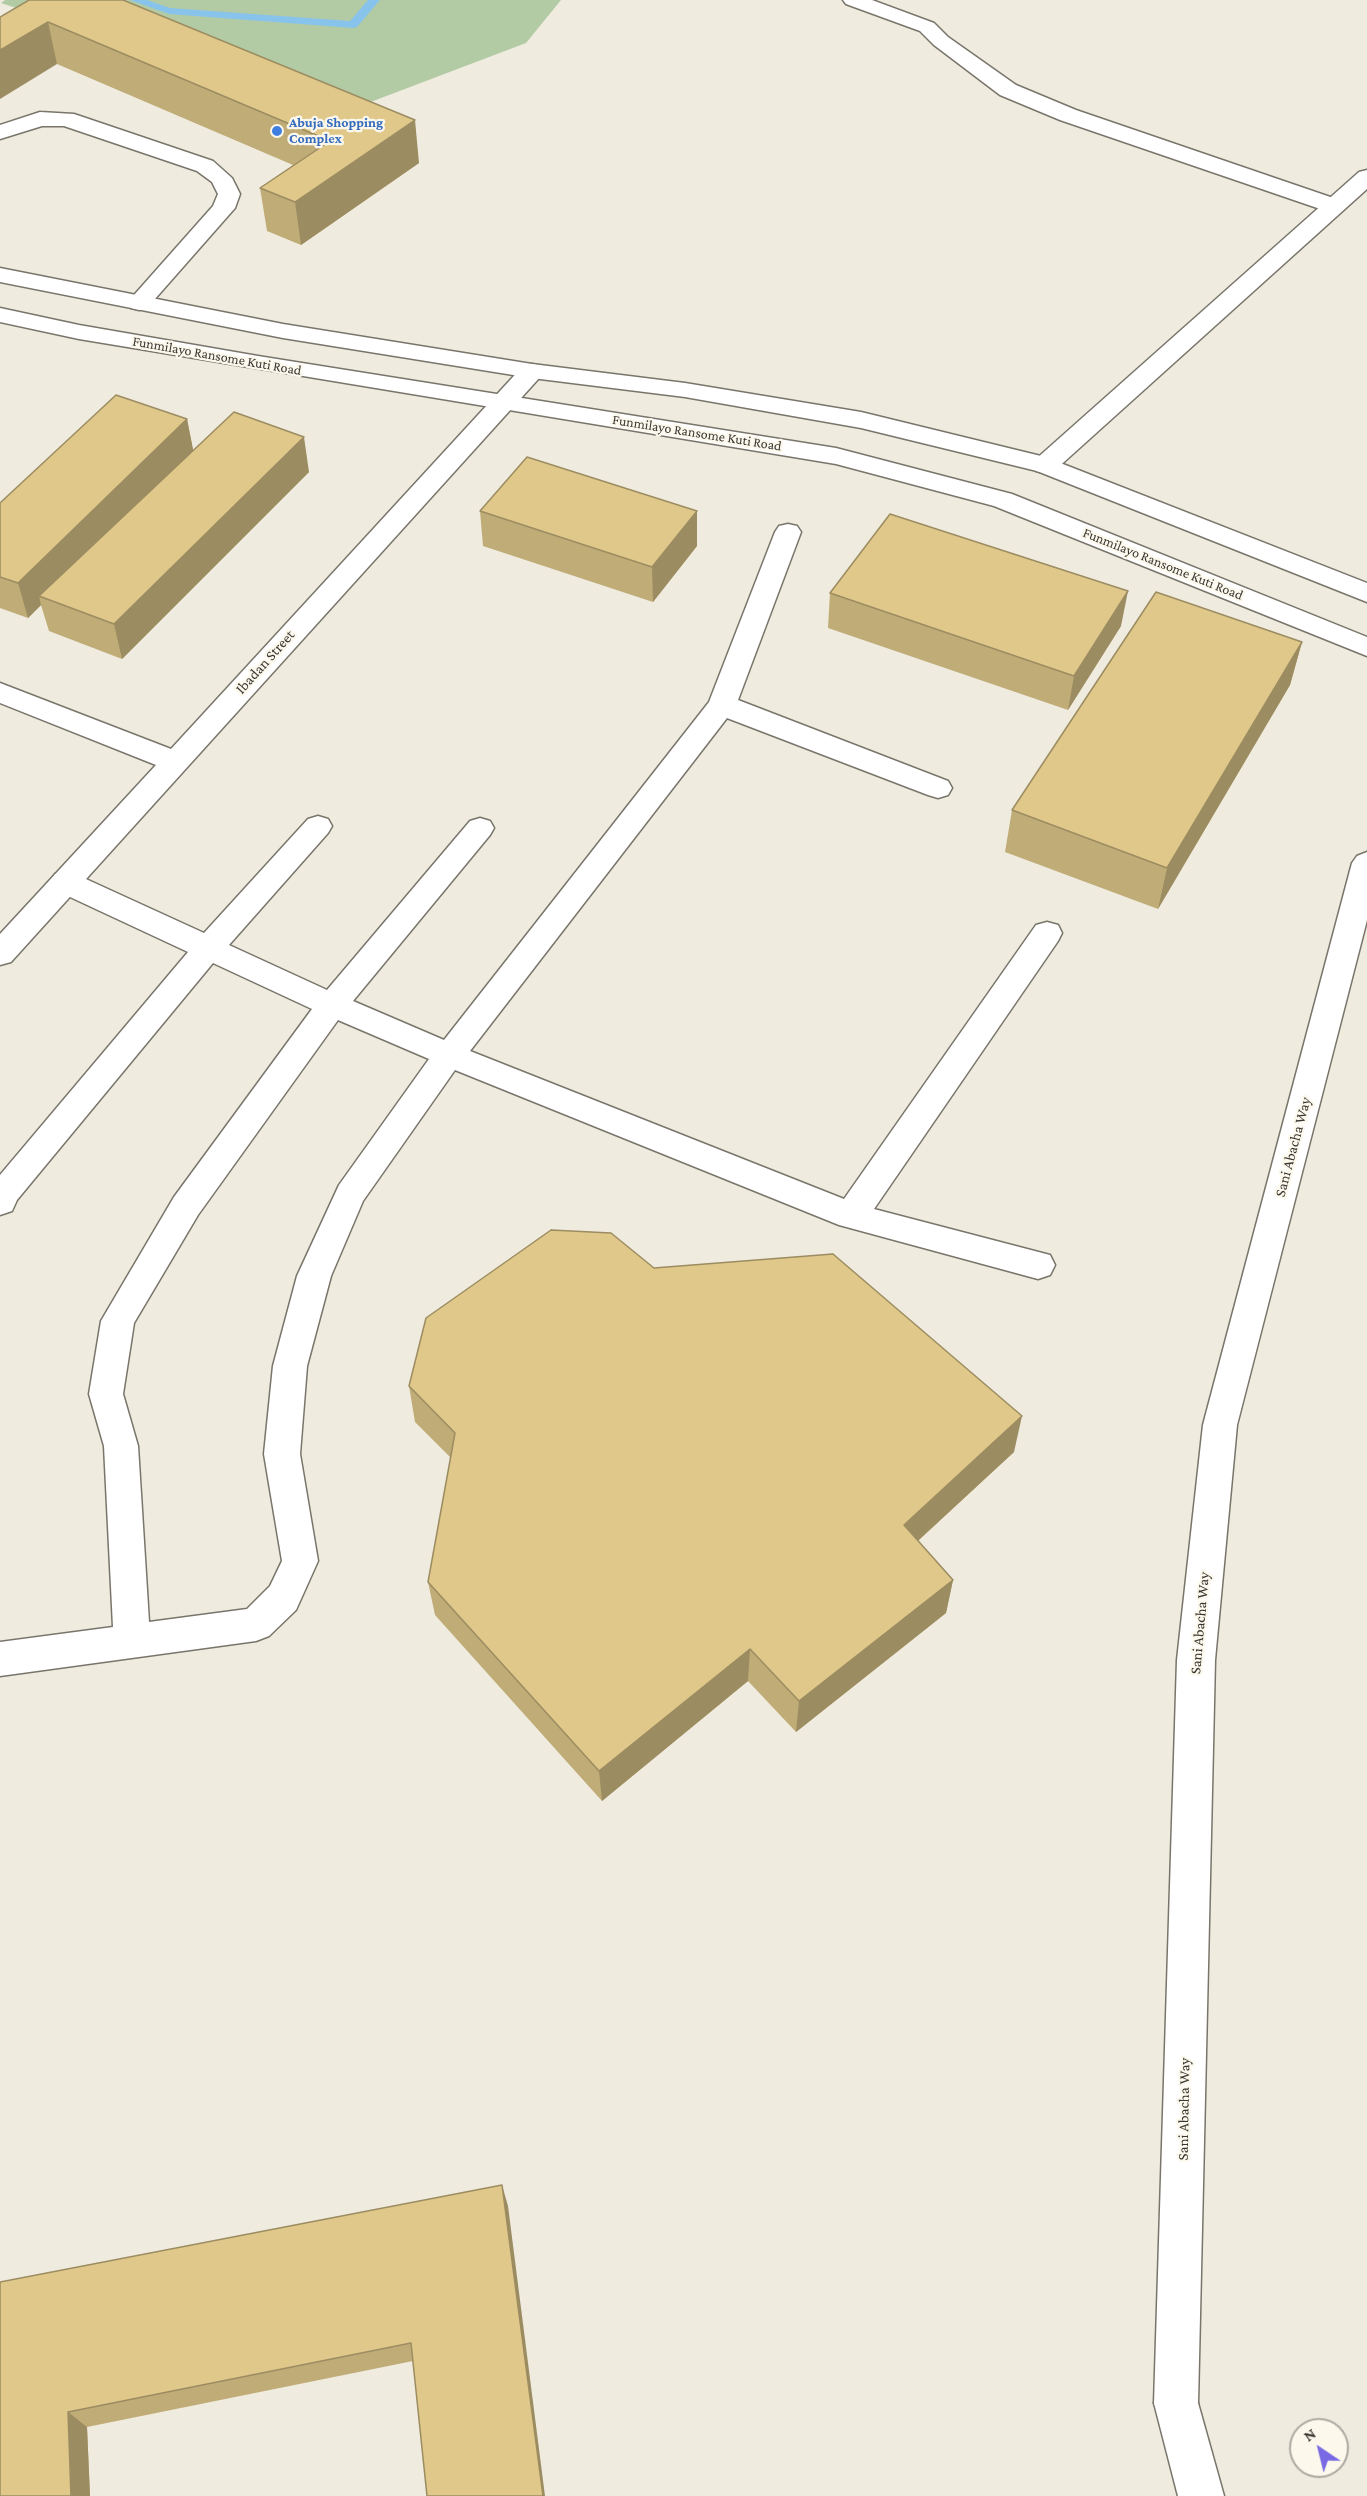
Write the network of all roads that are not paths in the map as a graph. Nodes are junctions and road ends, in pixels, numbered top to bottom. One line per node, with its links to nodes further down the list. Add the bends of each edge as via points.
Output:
1 (853, 0): 4 (main road, via 927,27 940,41 1008,90 1068,115)
2 (0, 132): 6 (main road, via 40,119 66,118 205,166 221,178 229,194 224,208)
3 (1367, 177): 4 (main road)
4 (1334, 206): 10 (main road)
5 (0, 275): 6 (main road)
6 (139, 303): 8 (main road, via 283,331)
7 (0, 315): 9 (main road, Funmilayo Ransome Kuti Road, via 79,332)
8 (532, 371): 9 (main road, Ibadan Street); 10 (main road, via 685,390 861,420)
9 (502, 402): 13 (main road, Funmilayo Ransome Kuti Road, via 836,456 1004,500); 16 (main road, Ibadan Street)
10 (1045, 465): 12 (main road)
11 (788, 532): 15 (main road)
12 (1367, 593)
13 (1367, 647)
14 (0, 692): 16 (main road)
15 (722, 705): 17 (main road); 26 (main road)
16 (175, 761): 21 (main road, Ibadan Street)
17 (938, 788)
18 (318, 826): 23 (main road)
19 (480, 828): 25 (main road)
20 (1367, 862): 32 (main road, Sani Abacha Way, via 1220,1425 1196,1660 1176,2403)
21 (65, 882): 23 (main road); 24 (main road, Ibadan Street)
22 (1047, 933): 28 (main road)
23 (208, 949): 25 (main road); 27 (main road)
24 (0, 954)
25 (332, 1005): 26 (main road); 30 (main road, via 186,1206 118,1321 106,1394 121,1446)
26 (449, 1055): 28 (main road); 30 (main road, via 350,1194 314,1276 290,1366 282,1454 300,1560 283,1598 256,1624)
27 (0, 1202)
28 (851, 1215): 29 (main road)
29 (1038, 1266)
30 (132, 1641): 31 (main road)
31 (0, 1659)
32 (1201, 2496)

